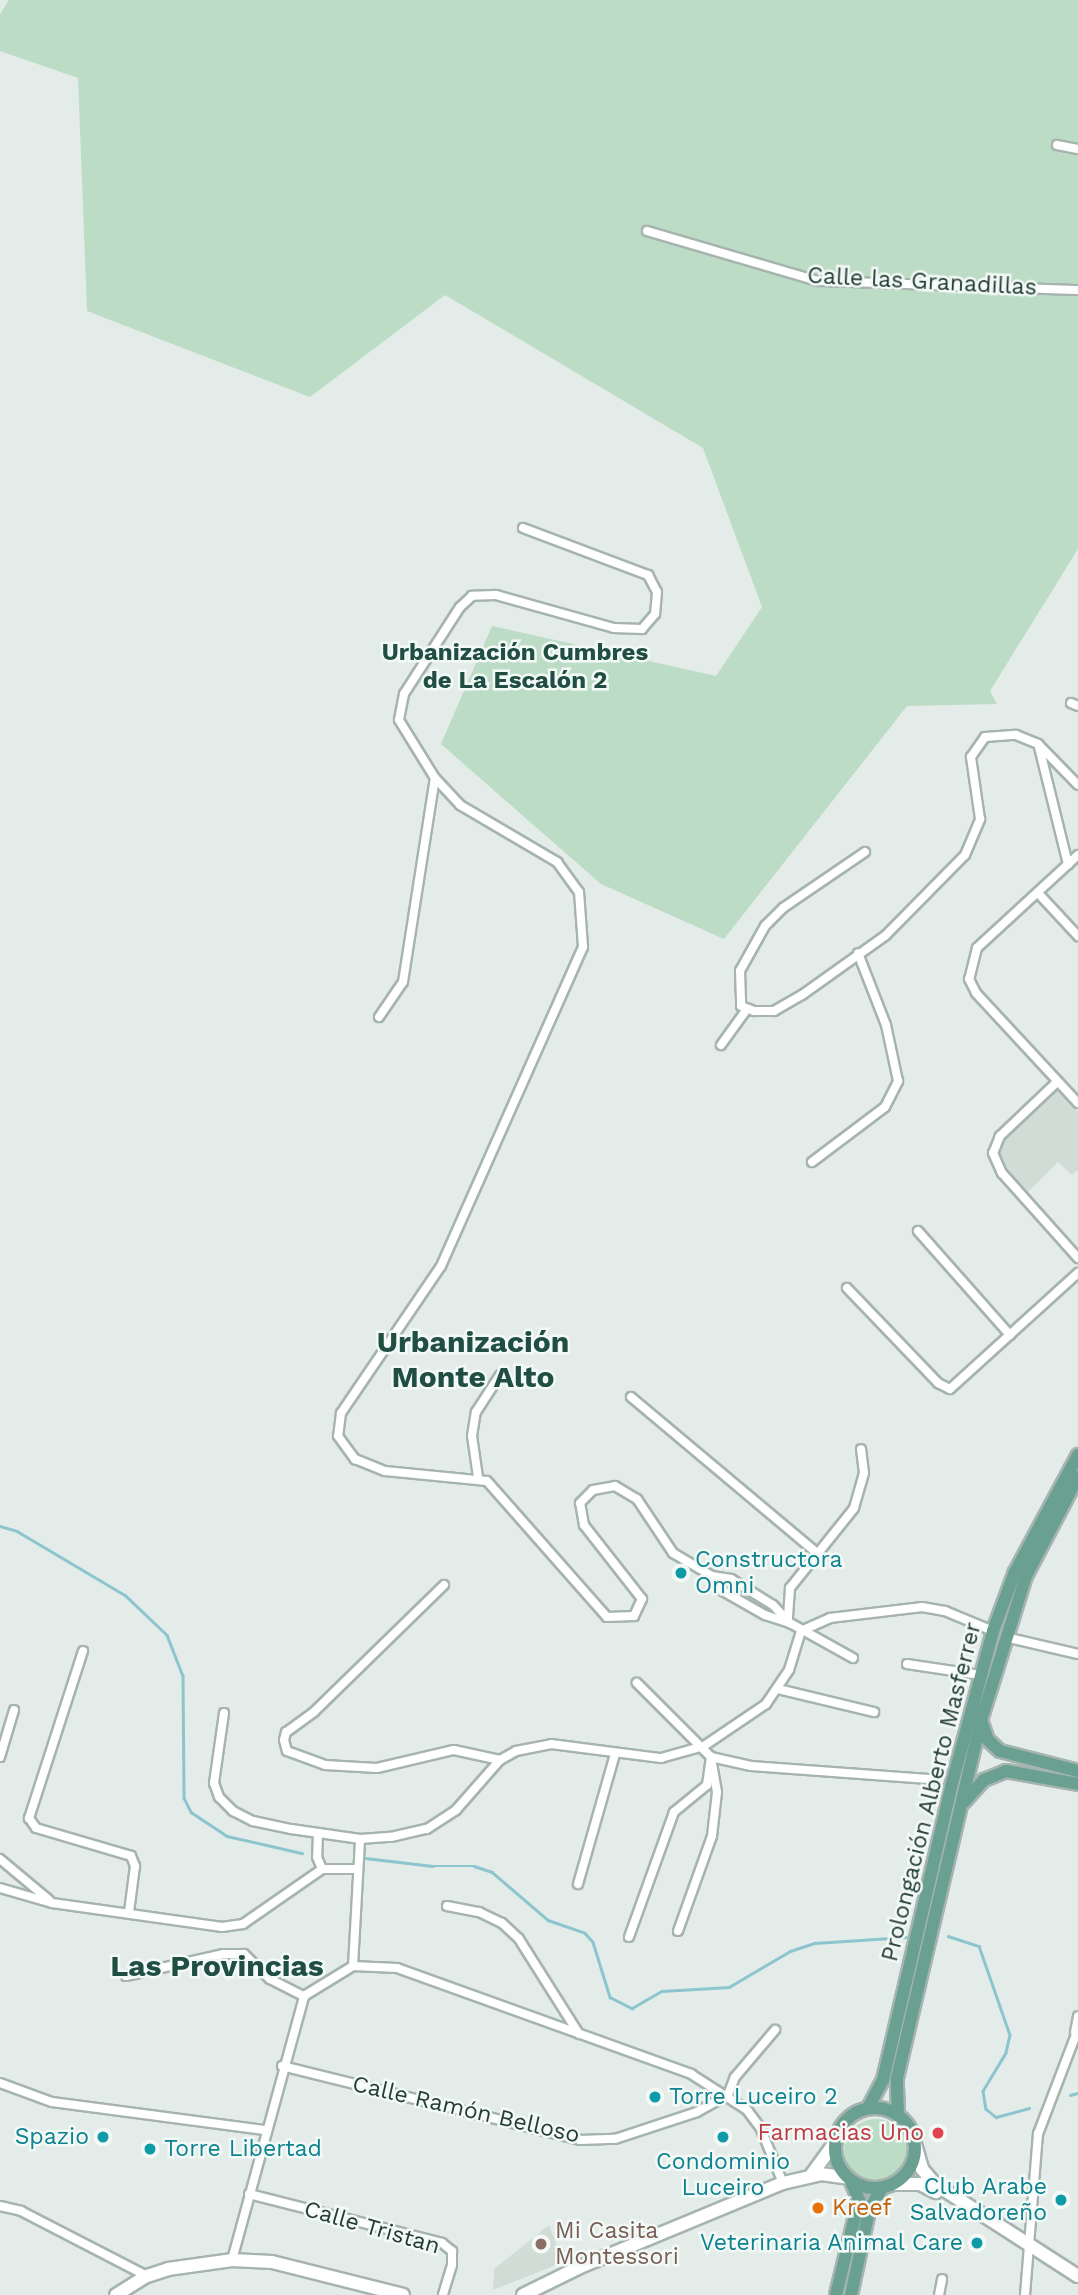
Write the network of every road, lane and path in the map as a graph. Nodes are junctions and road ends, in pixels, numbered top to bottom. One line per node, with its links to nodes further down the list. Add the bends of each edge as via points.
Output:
1 (1057, 145): 2 (street)
2 (1078, 149)
3 (647, 231): 4 (street, Calle las Granadillas, via 818,281)
4 (1078, 290)
5 (523, 528): 7 (street, via 648,575 657,592 654,614 642,629 614,628 496,595 472,596 460,607 404,694 399,720)
6 (1038, 744): 8 (street); 11 (street); 14 (street, via 1016,735 985,737 970,769 980,802 976,838 886,935)
7 (435, 778): 16 (street, via 403,982); 30 (street, via 460,804 557,862 579,892 584,919 583,947 441,1266 341,1413 338,1436 355,1459 385,1471)
8 (1078, 785)
9 (865, 852): 15 (street, via 783,908 765,926 740,971 737,989 741,1006)
10 (1078, 855): 11 (street)
11 (1068, 864): 12 (street)
12 (1038, 893): 13 (street); 18 (street, via 976,948 969,979 976,993)
13 (1078, 936)
14 (858, 953): 15 (street, via 774,1011); 20 (street, via 886,1026 898,1081 885,1107)
15 (747, 1009): 17 (street)
16 (379, 1017)
17 (721, 1045)
18 (1057, 1082): 19 (street); 22 (street, via 1000,1136 993,1153 1002,1173)
19 (1078, 1103)
20 (812, 1162)
21 (918, 1231): 25 (street)
22 (1078, 1258)
23 (1078, 1273): 25 (street)
24 (847, 1288): 25 (street, via 937,1383 950,1389)
25 (1010, 1335)
26 (500, 1375): 30 (street, via 476,1412 472,1436)
27 (631, 1397): 32 (street)
28 (861, 1449): 32 (street, via 864,1472 854,1508)
29 (1078, 1455): 37 (main road, Prolongación Alberto Masferrer, via 1020,1561)
30 (478, 1477): 33 (street, via 496,1490 607,1617 634,1616 642,1599 584,1525 580,1503 603,1486 629,1493 673,1553)
31 (1078, 1477): 37 (main road, Prolongación Alberto Masferrer)
32 (816, 1552): 35 (street, via 790,1588 786,1606)
33 (712, 1576): 35 (street, via 741,1585 773,1605); 35 (street, via 721,1590 765,1615)
34 (444, 1585): 53 (street, via 314,1712 286,1732 287,1751 325,1765 377,1768 454,1750)
35 (790, 1623): 36 (street)
36 (801, 1631): 37 (street, via 830,1618 902,1606 945,1611); 40 (street); 44 (street)
37 (999, 1634): 39 (street); 42 (main road, Prolongación Alberto Masferrer); 48 (main road, Prolongación Alberto Masferrer)
38 (83, 1651): 67 (street, via 29,1818 36,1828 131,1856 135,1866)
39 (1078, 1654)
40 (853, 1658)
41 (906, 1664): 42 (street)
42 (980, 1675): 80 (main road, Prolongación Alberto Masferrer, via 883,2080)
43 (637, 1683): 49 (street)
44 (778, 1689): 46 (street); 49 (street, via 766,1704)
45 (14, 1710): 51 (street)
46 (874, 1712)
47 (223, 1713): 58 (street, via 215,1783 219,1797 253,1821)
48 (982, 1717): 54 (main road, via 985,1735 1000,1751); 57 (main road, Prolongación Alberto Masferrer)
49 (704, 1746): 50 (street, via 661,1758); 52 (street)
50 (615, 1754): 53 (street, via 551,1744 516,1751); 63 (street)
51 (0, 1757)
52 (711, 1757): 55 (street, via 751,1766); 68 (street, via 717,1792 712,1836); 69 (street, via 707,1785 674,1812)
53 (500, 1760): 59 (street, via 456,1810 426,1829)
54 (1078, 1771)
55 (929, 1779)
56 (1078, 1784): 57 (main road, via 1006,1771 984,1780)
57 (962, 1805): 81 (main road, Prolongación Alberto Masferrer, via 897,2078)
58 (318, 1833): 59 (street); 61 (street, via 317,1857)
59 (360, 1839): 62 (street)
60 (0, 1859): 65 (street)
61 (322, 1869): 62 (street); 67 (street, via 243,1924 222,1927)
62 (359, 1869): 70 (street)
63 (578, 1884)
64 (0, 1888): 65 (street)
65 (52, 1903): 67 (street)
66 (446, 1906): 76 (street, via 490,1917 519,1939)
67 (129, 1912)
68 (678, 1931)
69 (629, 1937)
70 (354, 1966): 72 (street); 76 (street, via 397,1968)
71 (126, 1976): 72 (street, via 223,1954 244,1954 270,1979)
72 (304, 1996): 77 (street)
73 (1078, 2016): 75 (street)
74 (775, 2030): 79 (street, via 735,2077)
75 (1076, 2032): 91 (street, via 1038,2134)
76 (579, 2034): 79 (street, via 691,2074)
77 (282, 2066): 79 (street, Calle Ramón Belloso, via 580,2140 615,2139 697,2112); 82 (street)
78 (0, 2083): 82 (street, via 64,2105)
79 (728, 2095): 87 (street, via 760,2127)
80 (868, 2108): 81 (main road); 83 (main road, via 846,2120)
81 (898, 2115): 84 (main road, via 911,2130)
82 (264, 2130): 89 (street)
83 (835, 2142): 85 (street); 86 (main road, via 836,2159)
84 (915, 2144): 88 (main road, via 909,2169); 91 (street, via 930,2180)
85 (812, 2174): 86 (street); 87 (street)
86 (850, 2179): 88 (main road); 102 (main road, via 859,2200)
87 (783, 2183): 101 (street)
88 (888, 2186): 91 (street, via 926,2186); 103 (main road, via 869,2211)
89 (249, 2194): 92 (street); 100 (street, Calle Tristan, via 442,2243 452,2251)
90 (0, 2206): 93 (street, via 21,2211)
91 (1029, 2249): 94 (street); 96 (street); 105 (street)
92 (232, 2260): 93 (street, via 194,2263); 97 (street, via 272,2262)
93 (147, 2276): 98 (street)
94 (1078, 2277)
95 (942, 2279): 104 (street)
96 (1078, 2284)
97 (373, 2292): 99 (street)
98 (116, 2295)
99 (403, 2295)
100 (443, 2295)
101 (523, 2295)
102 (836, 2295)
103 (851, 2295)
104 (939, 2295)
105 (1025, 2295)

